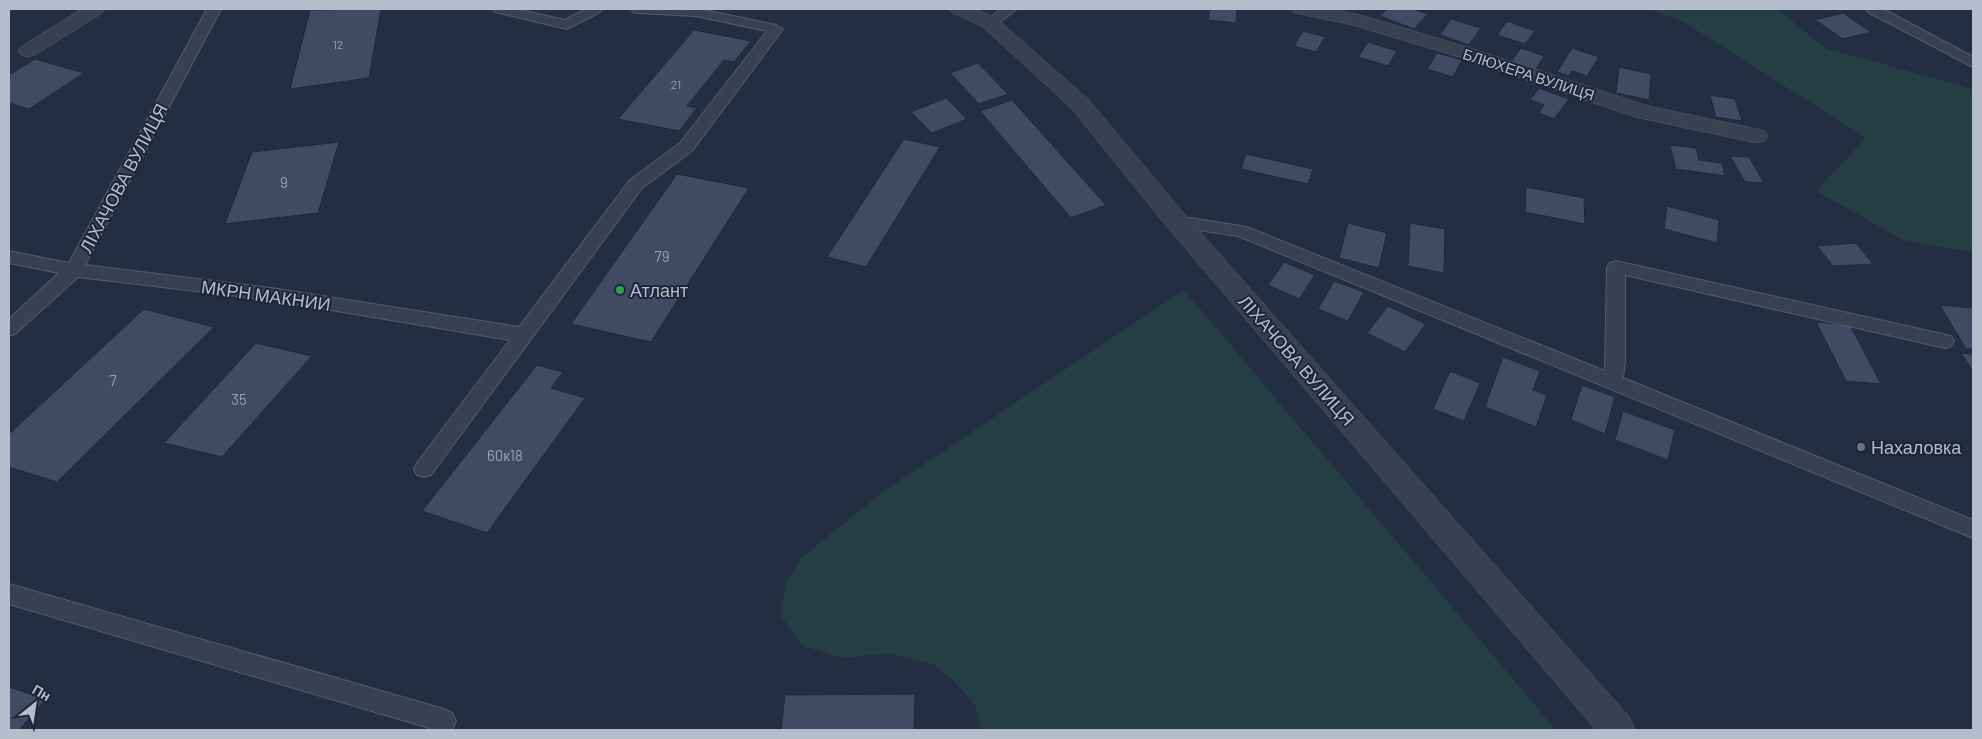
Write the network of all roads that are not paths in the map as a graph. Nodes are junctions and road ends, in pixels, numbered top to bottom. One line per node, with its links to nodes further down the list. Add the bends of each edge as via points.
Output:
1 (95, 9): 10 (street)
2 (214, 9): 15 (lane, ЛІХАЧОВА ВУЛИЦЯ)
3 (500, 9): 4 (lane, via 567,25)
4 (596, 9)
5 (638, 9): 17 (lane, via 696,12 776,29 686,147 636,184)
6 (960, 9): 9 (street, ЛІХАЧОВА ВУЛИЦЯ)
7 (1302, 9): 12 (street, БЛЮХЕРА ВУЛИЦЯ, via 1357,20 1448,47 1643,112)
8 (1873, 9): 11 (lane)
9 (1000, 16): 13 (street, ЛІХАЧОВА ВУЛИЦЯ, via 1080,104)
10 (28, 51)
11 (1973, 63)
12 (1757, 136)
13 (1177, 222): 19 (lane, via 1241,231); 24 (street, ЛІХАЧОВА ВУЛИЦЯ)
14 (9, 257): 15 (lane, МКРН МАКНИИ)
15 (74, 270): 16 (lane, ЛІХАЧОВА ВУЛИЦЯ); 17 (lane, МКРН МАКНИИ, via 272,294)
16 (9, 328)
17 (524, 335): 20 (lane)
18 (1946, 341): 19 (lane, via 1616,267)
19 (1613, 381): 21 (lane)
20 (424, 469)
21 (1973, 529)
22 (9, 594): 23 (lane)
23 (444, 721)
24 (1618, 730)

